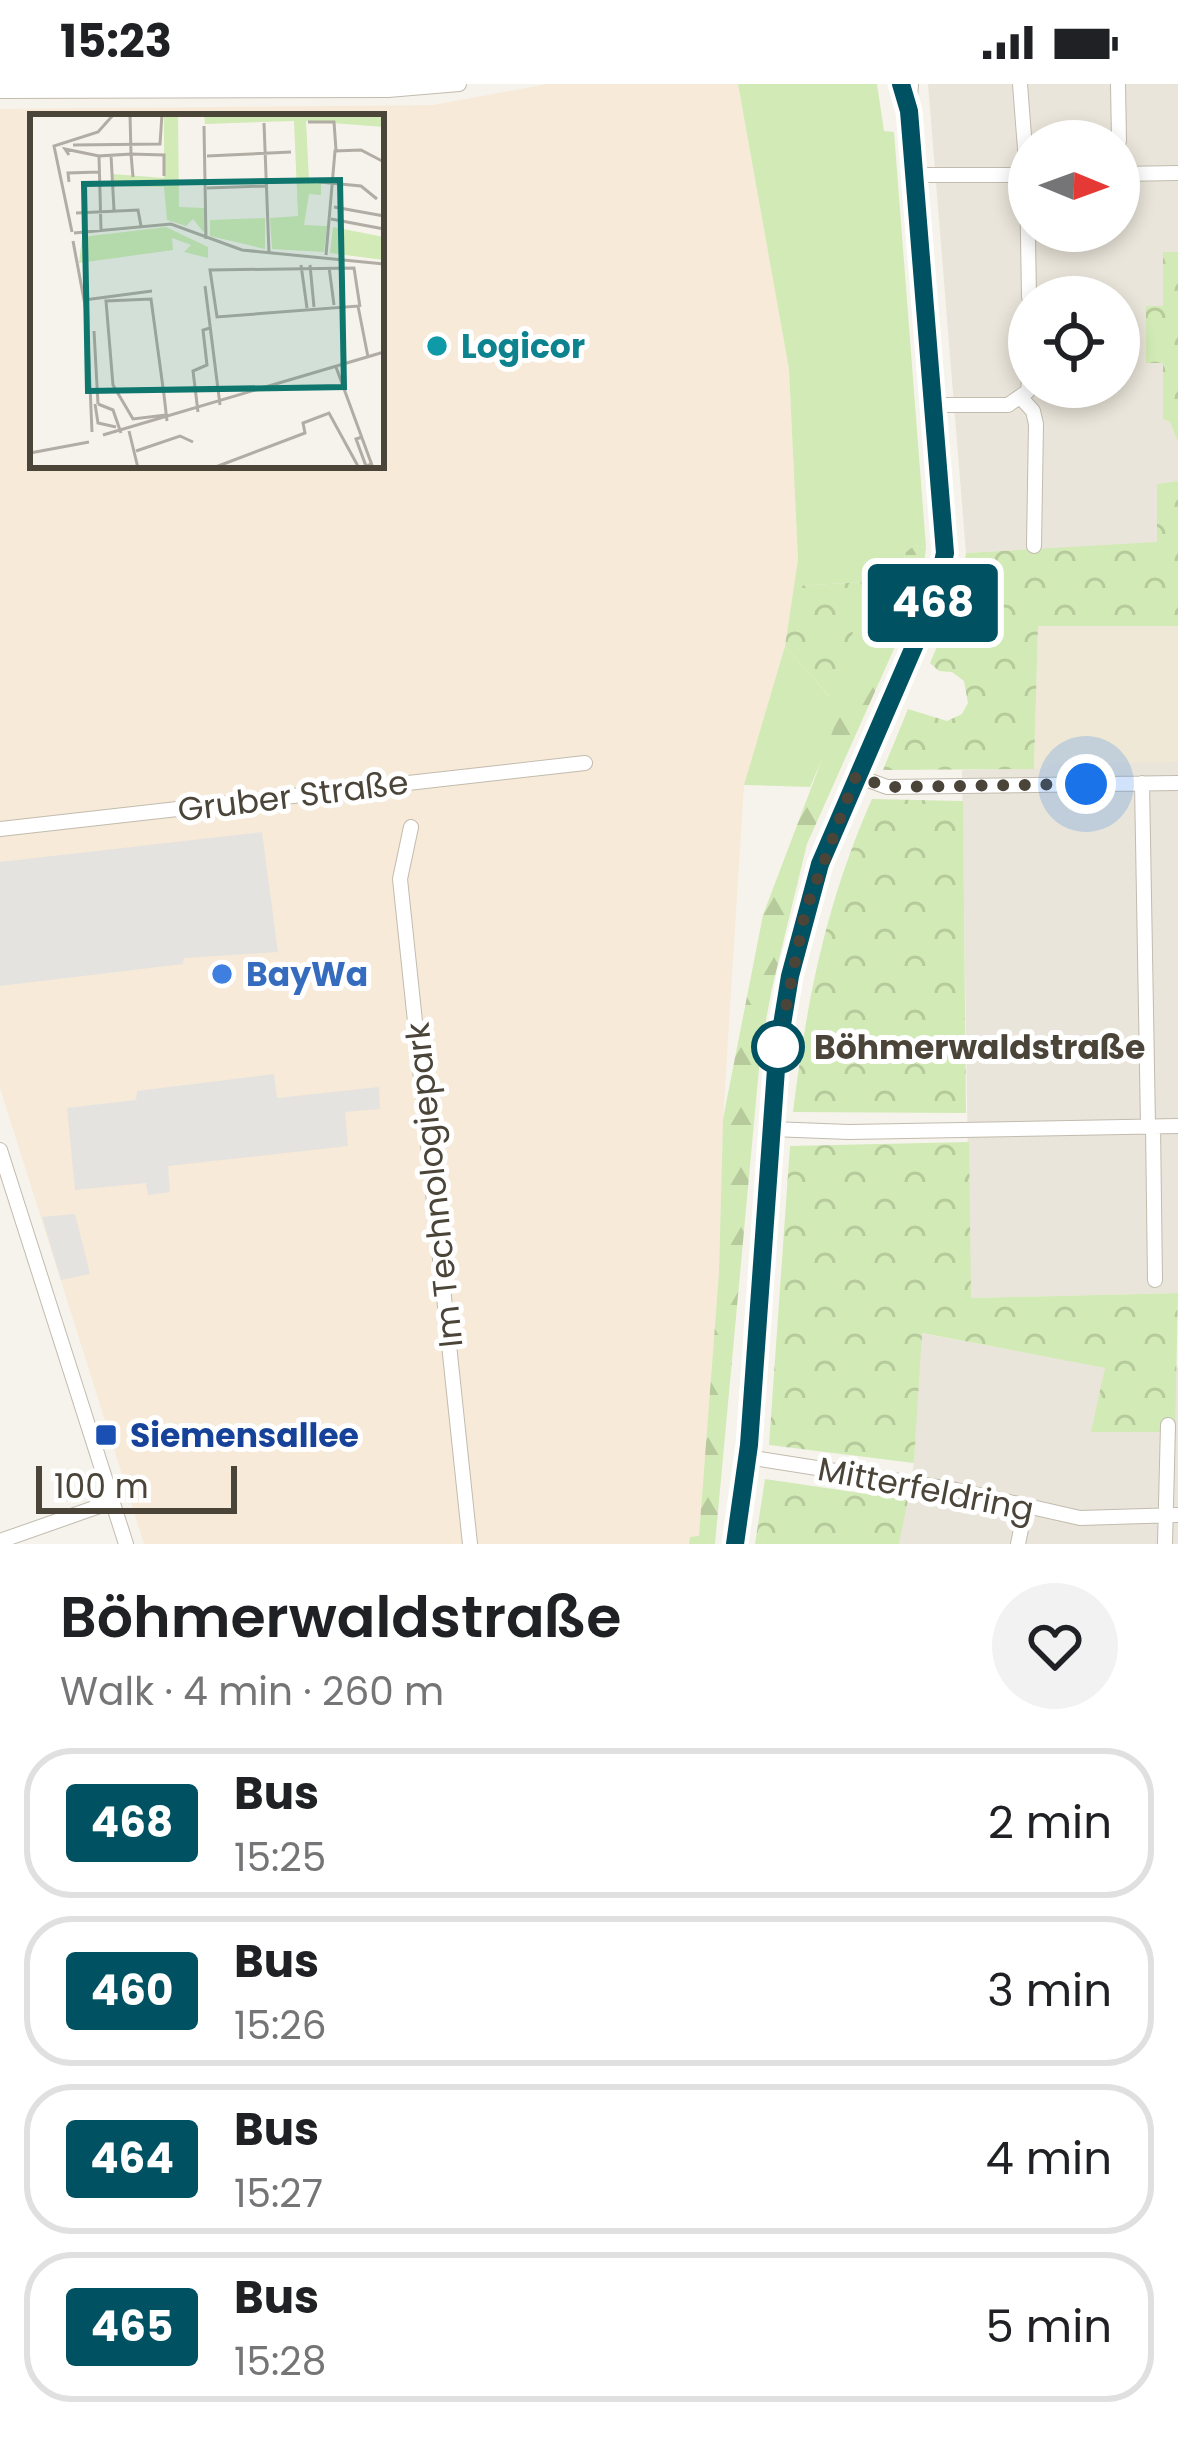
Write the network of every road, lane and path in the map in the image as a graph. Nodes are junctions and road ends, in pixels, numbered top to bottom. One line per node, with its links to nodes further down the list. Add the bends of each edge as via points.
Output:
1 (459, 84): 6 (street)
2 (901, 84): 7 (street)
3 (911, 84): 7 (street)
4 (1020, 84): 8 (street)
5 (1118, 84): 9 (street)
6 (0, 91)
7 (909, 111): 12 (street)
8 (1023, 120)
9 (1119, 120)
10 (1140, 171): 11 (street)
11 (1178, 173)
12 (915, 175): 13 (street); 14 (street)
13 (1008, 175)
14 (933, 405): 15 (street); 19 (street, via 943,577)
15 (1008, 405)
16 (1030, 408): 17 (street)
17 (1034, 546)
18 (585, 763): 23 (street, Gruber Straße)
19 (856, 776): 20 (street, via 887,787); 26 (street, via 805,912)
20 (1142, 783): 21 (street); 24 (street)
21 (1178, 783)
22 (411, 827): 36 (street, Im Technologiepark, via 400,879)
23 (0, 829)
24 (1151, 1125): 25 (street); 26 (street); 28 (street)
25 (1178, 1126)
26 (771, 1130): 30 (street)
27 (0, 1150): 31 (street)
28 (1155, 1280)
29 (1168, 1425): 33 (street)
30 (747, 1457): 32 (street, Mitterfeldring); 37 (street)
31 (112, 1502): 34 (street); 35 (street)
32 (1025, 1508): 33 (street, Mitterfeldring, via 1080,1518); 38 (street)
33 (1173, 1515): 39 (street)
34 (0, 1541)
35 (126, 1544)
36 (470, 1544)
37 (735, 1544)
38 (1018, 1544)
39 (1165, 1544)

